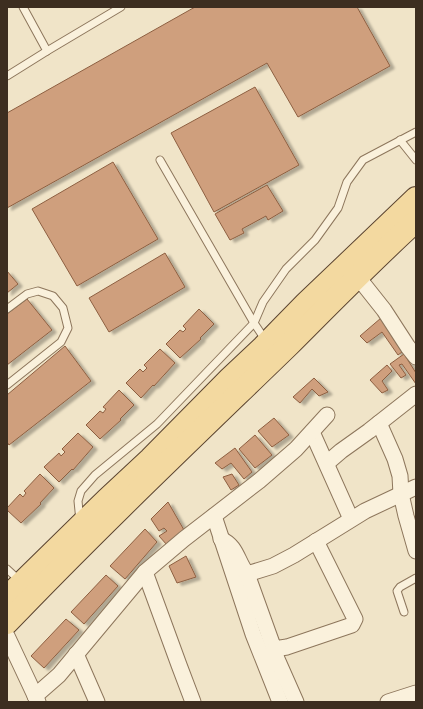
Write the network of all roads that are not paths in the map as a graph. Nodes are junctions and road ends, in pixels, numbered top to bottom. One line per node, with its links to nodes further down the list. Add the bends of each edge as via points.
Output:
1 (23, 7): 3 (lane)
2 (121, 7): 3 (lane)
3 (47, 51): 4 (lane)
4 (7, 76)
5 (416, 132): 6 (lane)
6 (400, 140): 8 (lane); 13 (lane, via 363,160 347,182 338,208 315,240 286,269 263,302)
7 (160, 160): 13 (lane)
8 (416, 160)
9 (416, 198): 14 (main road)
10 (416, 220): 11 (main road)
11 (357, 276): 15 (street); 35 (main road, via 54,573)
12 (7, 309): 16 (lane, via 27,294 38,291 53,296 63,308 68,328 61,342)
13 (254, 322): 14 (lane); 26 (lane, via 157,424 95,475 81,491 78,502)
14 (267, 342): 26 (main road)
15 (416, 357)
16 (7, 385)
17 (416, 394): 19 (street)
18 (327, 415): 20 (street)
19 (379, 423): 21 (street); 23 (street, via 400,476)
20 (312, 432): 21 (street); 24 (street, via 259,481)
21 (327, 463): 25 (street)
22 (416, 487): 23 (street)
23 (401, 494): 25 (street); 29 (street)
24 (214, 516): 27 (street); 30 (street)
25 (351, 519): 28 (street)
26 (81, 524): 33 (main road)
27 (221, 539): 31 (street, via 234,547); 43 (street, via 253,634)
28 (316, 541): 31 (street, via 273,566); 37 (street, via 355,619 352,625)
29 (416, 551)
30 (145, 572): 38 (street); 42 (street)
31 (247, 574): 37 (street)
32 (416, 578): 34 (lane, via 397,590)
33 (12, 583)
34 (404, 612)
35 (7, 623)
36 (7, 636): 40 (street)
37 (274, 649): 44 (street)
38 (76, 654): 40 (street); 41 (street)
39 (416, 693): 45 (street)
40 (36, 699)
41 (97, 702)
42 (193, 702)
43 (280, 702)
44 (296, 702)
45 (388, 702)

